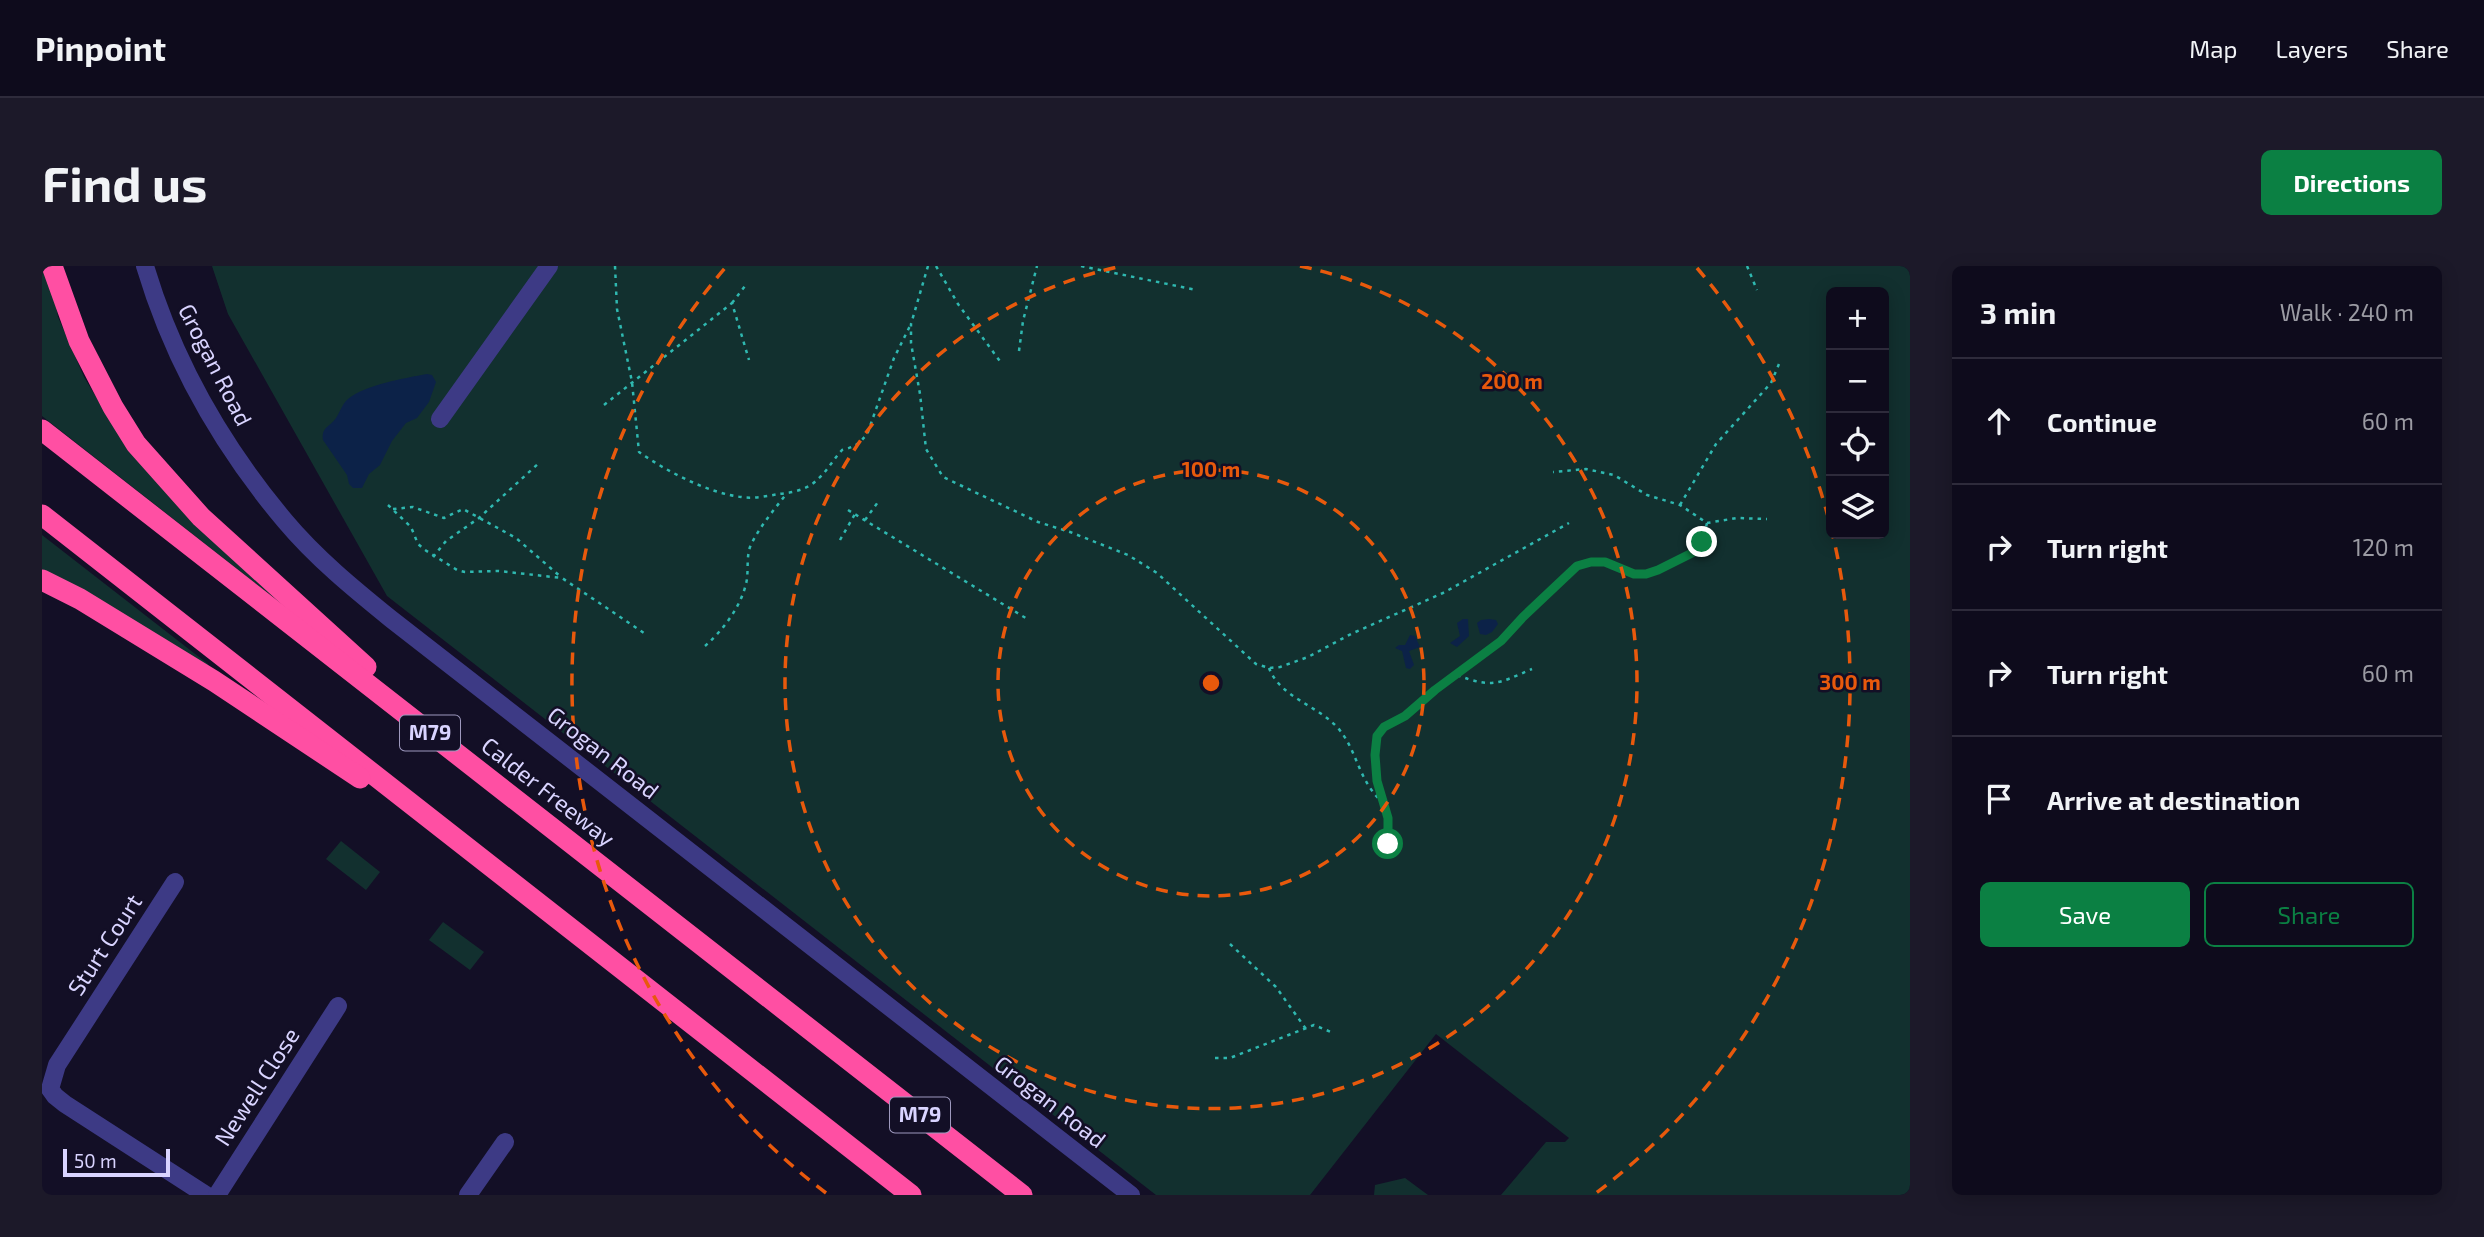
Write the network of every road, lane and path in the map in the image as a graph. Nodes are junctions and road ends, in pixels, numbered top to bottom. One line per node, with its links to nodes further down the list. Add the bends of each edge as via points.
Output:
1 (52, 266): 56 (highway, via 79,341 123,425 154,467 201,517 370,670)
2 (145, 266): 64 (street, Grogan Road, via 167,329 212,420 254,483 322,560 391,619)
3 (549, 266): 21 (street)
4 (615, 266): 19 (path, via 617,309)
5 (928, 266): 14 (path)
6 (936, 266): 17 (path)
7 (1037, 266): 15 (path)
8 (1081, 266): 11 (path)
9 (1746, 266): 12 (path)
10 (745, 286): 13 (path)
11 (1196, 290)
12 (1757, 290)
13 (732, 303): 16 (path); 19 (path)
14 (911, 324): 25 (path, via 861,442 842,450 809,486); 45 (path, via 926,449 943,477 1038,523 1128,555 1157,573 1256,664)
15 (1019, 351)
16 (749, 360)
17 (1002, 364)
18 (1779, 364): 28 (path, via 1771,383 1716,444)
19 (632, 382): 20 (path); 25 (path, via 639,452 689,480 741,498)
20 (604, 405)
21 (440, 419)
22 (42, 430): 56 (highway, Calder Freeway / M79)
23 (540, 462): 33 (path)
24 (1553, 472): 28 (path, via 1601,471 1626,480 1647,495)
25 (787, 493): 44 (path, via 749,550 746,586 735,608 722,631)
26 (878, 502): 35 (path)
27 (388, 505): 29 (path)
28 (1680, 505): 37 (path)
29 (393, 509): 33 (path, via 413,507 444,518 463,509); 39 (path)
30 (848, 510): 31 (path)
31 (855, 514): 35 (path); 38 (path)
32 (42, 515): 51 (highway)
33 (479, 517): 39 (path, via 446,541); 40 (path, via 516,538)
34 (1767, 519): 37 (path)
35 (865, 520): 42 (path)
36 (1569, 523): 45 (path, via 1443,593 1289,666)
37 (1707, 523): 47 (path, via 1694,552 1658,570 1634,574 1605,562 1577,566 1501,641)
38 (840, 540)
39 (433, 557): 40 (path, via 465,572)
40 (562, 578): 43 (path)
41 (42, 580): 51 (highway, via 80,598 214,681)
42 (1029, 620)
43 (644, 633)
44 (705, 646)
45 (1269, 668): 48 (path, via 1285,691 1337,727 1368,788)
46 (1532, 669): 47 (path, via 1497,684)
47 (1457, 675): 48 (path, via 1377,736 1377,781)
48 (1383, 803): 49 (path)
49 (1388, 844)
50 (175, 882): 59 (street, Sturt Court, via 57,1065 50,1089 65,1104)
51 (514, 884): 62 (highway)
52 (1230, 944): 54 (path, via 1276,987)
53 (338, 1006): 60 (street, Newell Close)
54 (1306, 1029): 55 (path, via 1314,1025); 57 (path, via 1230,1058)
55 (1331, 1032)
56 (818, 1035): 63 (highway, Calder Freeway / M79)
57 (1215, 1058)
58 (505, 1142): 61 (street)
59 (206, 1195)
60 (216, 1195)
61 (468, 1195)
62 (911, 1195)
63 (1022, 1195)
64 (1131, 1195)

